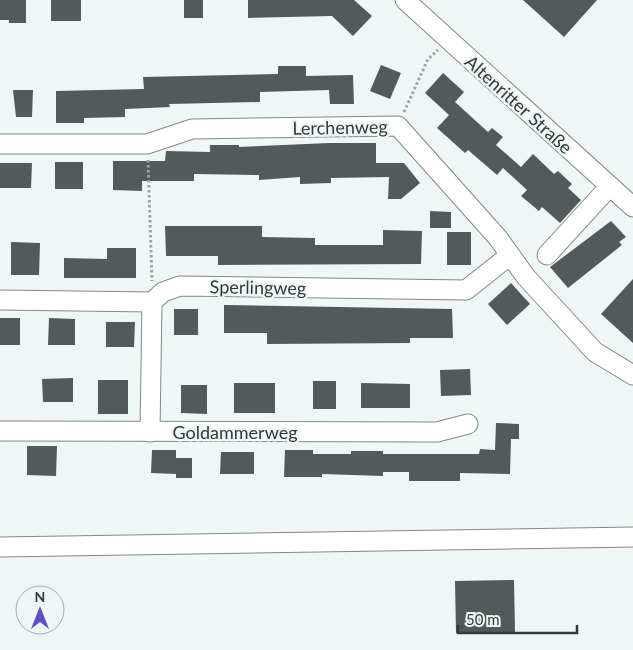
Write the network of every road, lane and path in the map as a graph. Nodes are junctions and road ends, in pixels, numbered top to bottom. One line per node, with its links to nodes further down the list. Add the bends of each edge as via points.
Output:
1 (405, 0): 2 (street, Altenritter Straße)
2 (448, 40): 3 (path, via 428,59); 6 (street, Altenritter Straße)
3 (398, 126): 5 (street, Lerchenweg, via 192,129); 9 (street, Lerchenweg, via 498,238)
4 (0, 144): 5 (street, Lerchenweg)
5 (148, 144): 11 (path)
6 (610, 186): 7 (street, Altenritter Straße); 8 (street)
7 (633, 207)
8 (547, 255)
9 (509, 256): 11 (street, Sperlingweg, via 466,290 180,286 163,292); 12 (street, Lerchenweg, via 595,352)
10 (0, 300): 11 (street)
11 (152, 302): 15 (street)
12 (633, 375)
13 (468, 424): 15 (street, Goldammerweg, via 437,432)
14 (0, 431): 15 (street, Goldammerweg)
15 (150, 432)
16 (633, 537): 17 (street)
17 (0, 547)

